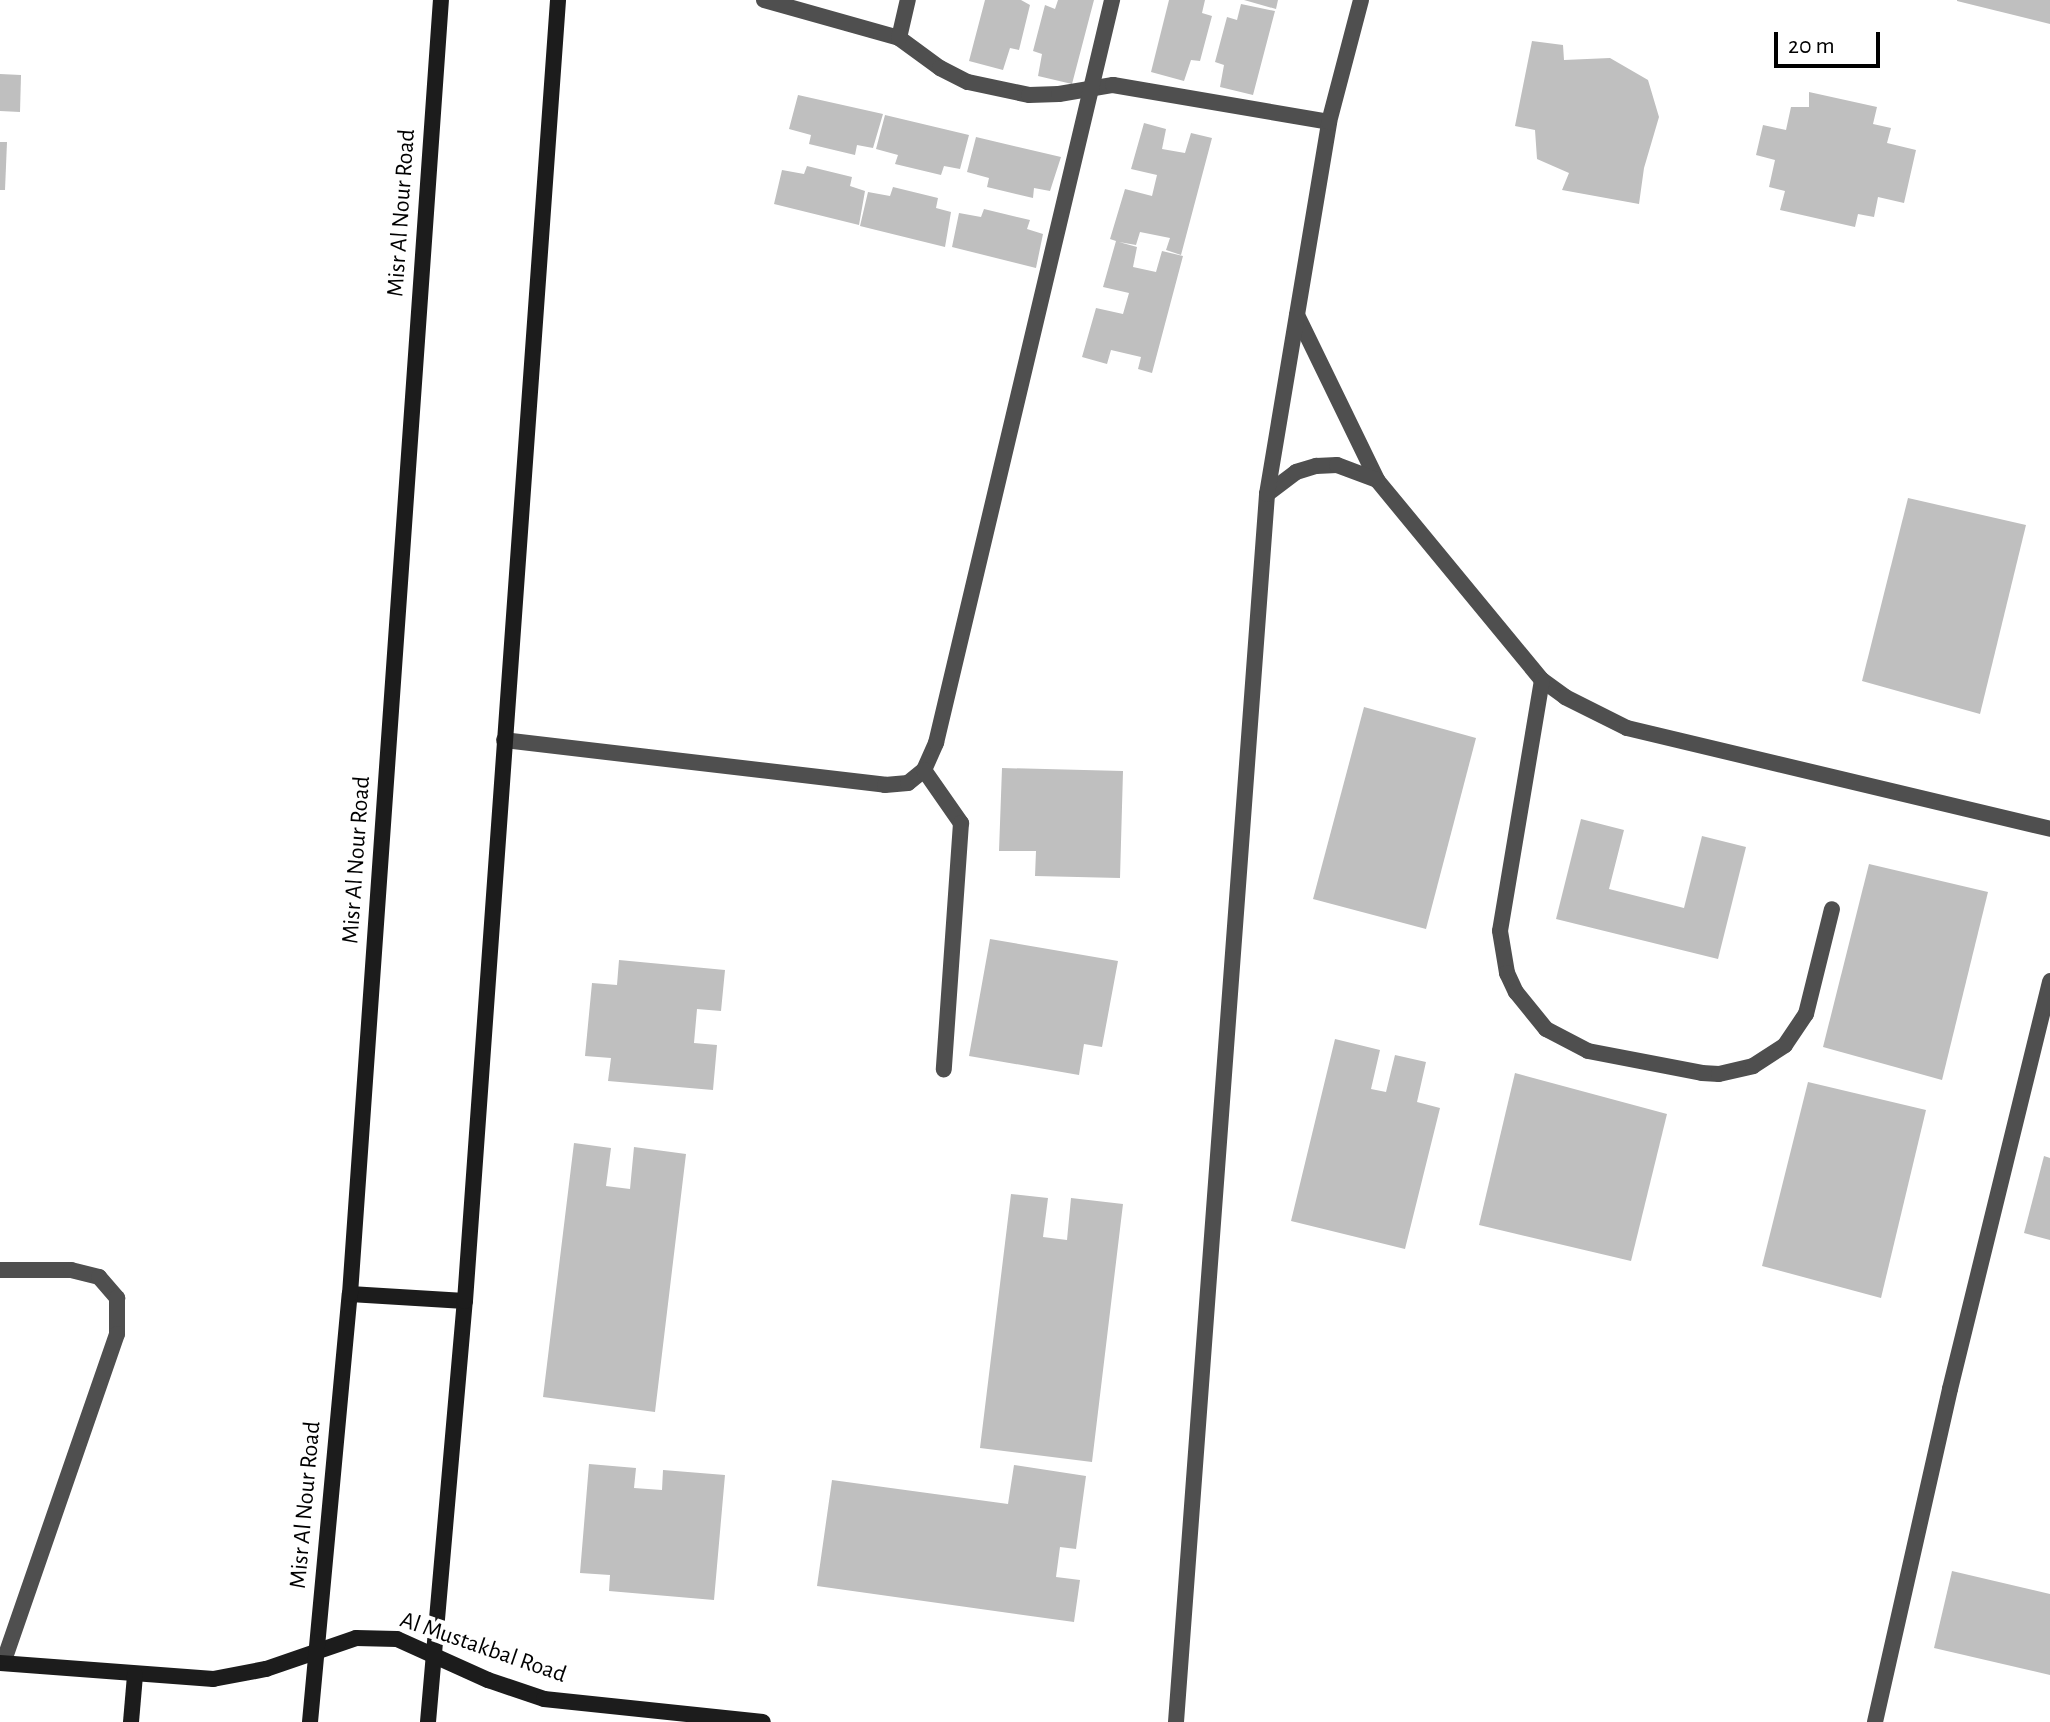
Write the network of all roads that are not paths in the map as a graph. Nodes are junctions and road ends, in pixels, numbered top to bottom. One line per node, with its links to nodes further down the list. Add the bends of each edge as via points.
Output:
1 (441, 0): 21 (street, Misr Al Nour Road)
2 (558, 0): 14 (street)
3 (764, 0): 7 (street)
4 (908, 0): 7 (street)
5 (1112, 0): 8 (street)
6 (1361, 0): 9 (street)
7 (899, 38): 8 (street, via 968,82 1029,95)
8 (1091, 88): 9 (street, via 1113,85); 15 (street, via 936,743)
9 (1329, 122): 10 (street)
10 (1297, 315): 11 (street); 12 (street)
11 (1377, 480): 12 (street, via 1337,465 1316,466 1296,472); 13 (street)
12 (1267, 494): 32 (street)
13 (1542, 680): 16 (street, via 1589,712 1627,728); 17 (street, via 1500,931 1507,973 1546,1029 1588,1051 1702,1073 1753,1066 1785,1045 1806,1014)
14 (504, 740): 15 (street, via 885,785 908,783); 22 (street)
15 (924, 770): 19 (street, via 961,823)
16 (2050, 829)
17 (1832, 909)
18 (2050, 981): 33 (street)
19 (944, 1069)
20 (0, 1270): 25 (street, via 71,1270 99,1277 117,1298 117,1334)
21 (350, 1294): 22 (street); 23 (street, Misr Al Nour Road)
22 (465, 1301): 24 (street)
23 (316, 1651): 24 (street, Al Mustakbal Road, via 356,1638 397,1639); 26 (street, Al Mustakbal Road, via 266,1669 213,1679); 29 (street, Misr Al Nour Road)
24 (435, 1654): 27 (street, Al Mustakbal Road, via 488,1680); 30 (street)
25 (2, 1663): 26 (street, Al Mustakbal Road)
26 (135, 1675): 28 (street)
27 (603, 1715): 31 (street, Al Mustakbal Road)
28 (131, 1722)
29 (310, 1722)
30 (428, 1722)
31 (763, 1722)
32 (1176, 1722)
33 (1875, 1722)

